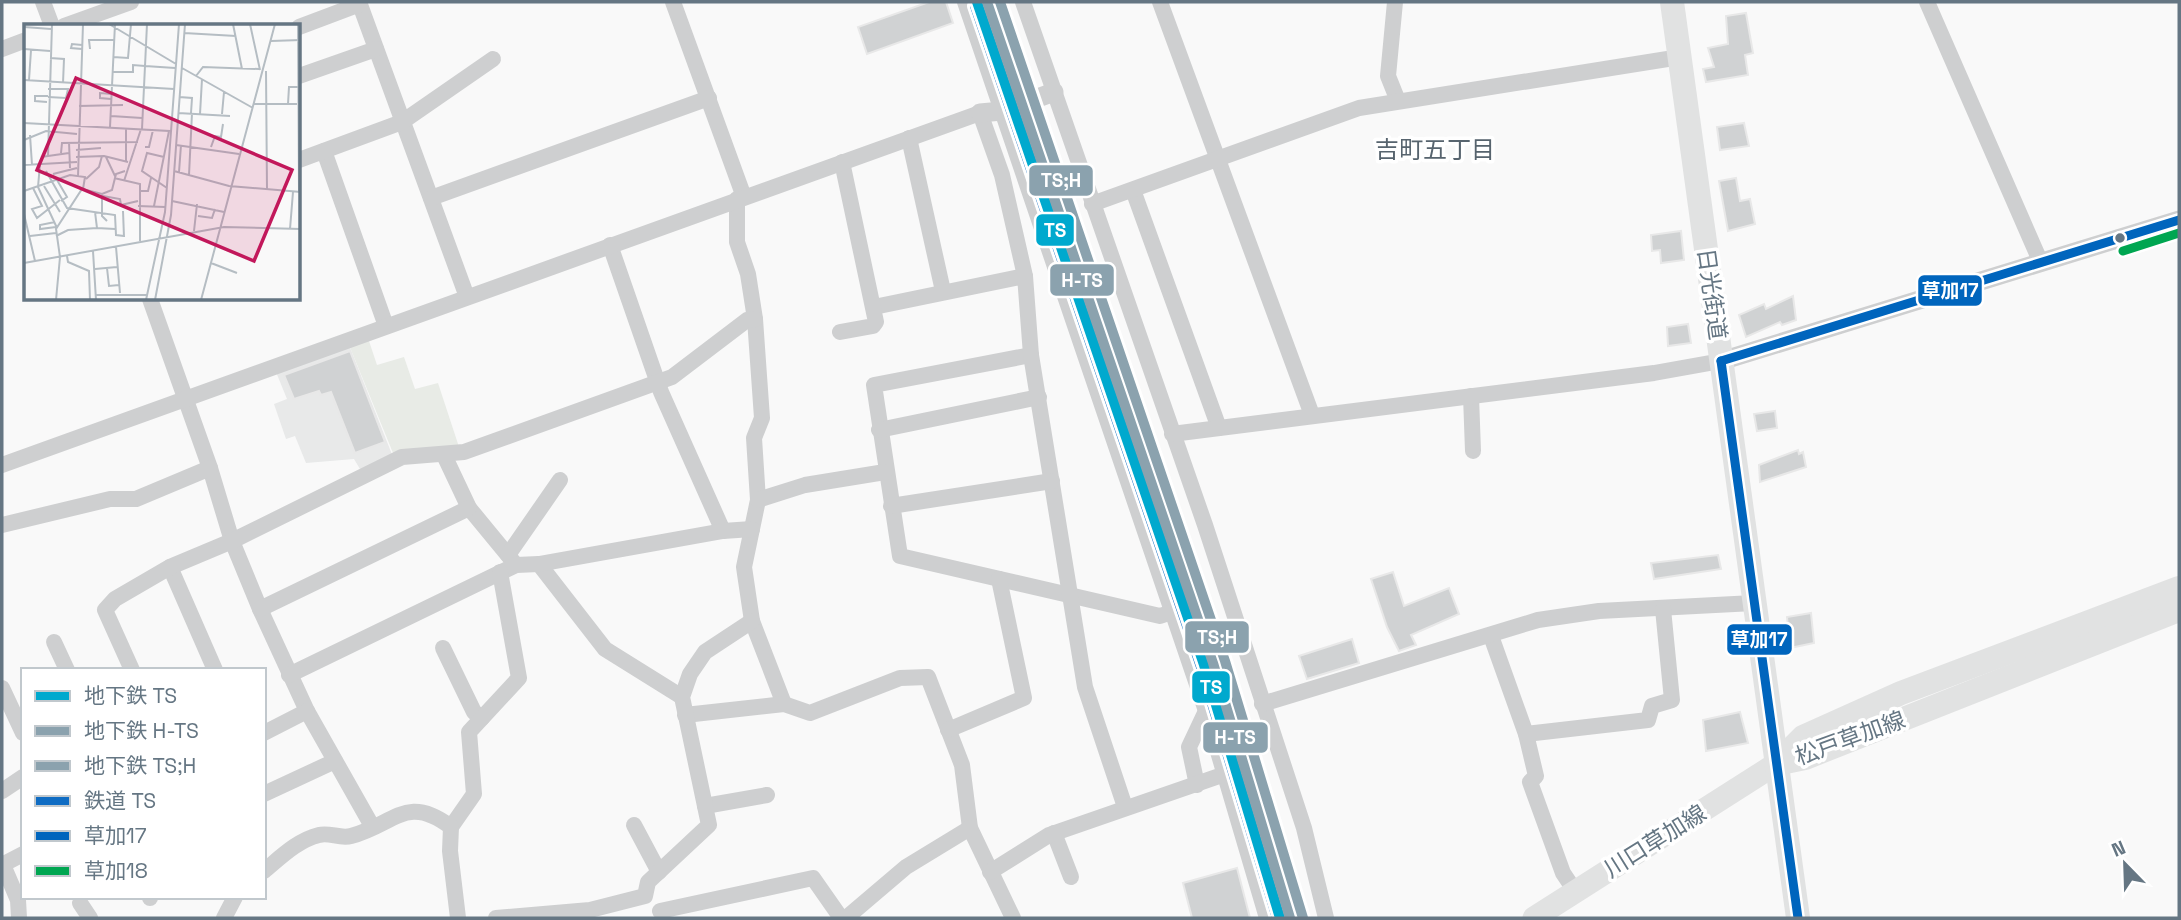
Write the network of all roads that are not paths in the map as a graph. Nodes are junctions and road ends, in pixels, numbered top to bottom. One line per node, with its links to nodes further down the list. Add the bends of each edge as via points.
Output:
1 (43, 2): 11 (street)
2 (131, 2): 12 (street)
3 (673, 2): 21 (street)
4 (965, 2): 23 (street)
5 (1023, 2): 20 (street)
6 (1160, 2): 29 (street)
7 (1395, 2): 22 (street, via 1388,76)
8 (1672, 2): 17 (main road, 日光街道)
9 (1927, 2): 37 (street)
10 (360, 3): 13 (street); 16 (street)
11 (51, 24)
12 (70, 24)
13 (301, 26)
14 (24, 41): 15 (street)
15 (2, 49)
16 (376, 49): 19 (street); 25 (street)
17 (1680, 57): 22 (street); 47 (main road, 日光街道)
18 (493, 59): 25 (street)
19 (301, 75)
20 (1054, 92): 23 (street); 34 (street)
21 (709, 99): 32 (street); 33 (street)
22 (1398, 101): 29 (street, via 1359,108)
23 (1002, 111): 24 (street); 81 (street)
24 (980, 113): 26 (street); 38 (street, via 1002,175)
25 (402, 121): 27 (street); 32 (street)
26 (909, 138): 30 (street); 39 (street)
27 (324, 151): 28 (street); 44 (street)
28 (301, 159)
29 (1220, 159): 31 (street); 52 (street)
30 (842, 162): 33 (street); 42 (street)
31 (1133, 190): 34 (street); 53 (street)
32 (431, 198): 40 (street)
33 (741, 198): 36 (street); 43 (street, via 737,242)
34 (1092, 204): 55 (street)
35 (2179, 220): 37 (street)
36 (610, 245): 40 (street); 48 (street)
37 (2041, 263): 47 (street)
38 (1025, 276): 39 (street); 46 (street)
39 (943, 291): 42 (street)
40 (467, 297): 44 (street)
41 (151, 301): 51 (street)
42 (874, 307): 45 (street, via 873,326)
43 (755, 319): 48 (street); 63 (street, via 762,418 754,438)
44 (386, 326): 51 (street)
45 (840, 332)
46 (1031, 355): 50 (street); 54 (street, via 874,385)
47 (1721, 361): 49 (street); 77 (main road, 日光街道)
48 (657, 382): 57 (street, via 464,452); 68 (street)
49 (1471, 396): 52 (street); 56 (street)
50 (1039, 397): 54 (street); 62 (street)
51 (186, 398): 58 (street); 59 (street)
52 (1311, 415): 53 (street)
53 (1219, 428): 55 (street)
54 (879, 430): 60 (street)
55 (1172, 434): 93 (street)
56 (1473, 451)
57 (444, 455): 65 (street); 69 (street, via 402,457)
58 (2, 465)
59 (210, 468): 66 (street, via 136,499 110,499); 69 (street)
60 (885, 472): 63 (street, via 805,485); 64 (street)
61 (560, 480): 70 (street)
62 (1052, 481): 64 (street); 76 (street)
63 (758, 500): 67 (street)
64 (891, 506): 74 (street, via 900,556)
65 (469, 508): 70 (street); 78 (street)
66 (2, 525)
67 (752, 529): 68 (street); 82 (street, via 744,567)
68 (723, 531): 71 (street)
69 (232, 541): 72 (street); 78 (street)
70 (512, 560): 71 (street); 73 (street)
71 (539, 564): 91 (street, via 605,649)
72 (170, 567): 87 (street, via 115,599 106,610); 88 (street)
73 (500, 572): 89 (street); 97 (street, via 519,678)
74 (999, 579): 76 (street); 99 (street, via 1024,698)
75 (2179, 588): 103 (main road, 松戸草加線, via 1901,693 1803,737)
76 (1070, 596): 81 (street, via 1160,616); 111 (street, via 1085,687)
77 (1754, 603): 79 (street); 103 (main road, 日光街道)
78 (261, 609): 89 (street)
79 (1663, 609): 83 (street, via 1599,611 1538,620); 101 (street, via 1672,700 1652,706 1648,720)
80 (2179, 610): 103 (main road, 松戸草加線, via 1805,758)
81 (1172, 612): 95 (street)
82 (752, 621): 91 (street, via 705,652); 92 (street)
83 (1491, 636): 93 (street); 101 (street)
84 (54, 642): 86 (street)
85 (443, 648): 97 (street, via 474,712)
86 (66, 668)
87 (131, 668)
88 (210, 668)
89 (289, 674): 94 (street)
90 (2, 688): 98 (street)
91 (682, 697): 96 (street)
92 (784, 704): 96 (street); 99 (street, via 810,713 901,678 928,677)
93 (1262, 704): 136 (street, via 1304,828)
94 (307, 711): 100 (street); 102 (street)
95 (1206, 711): 104 (street); 107 (street, via 1189,747)
96 (685, 715): 110 (street)
97 (482, 718): 114 (street, via 469,732 474,793)
98 (21, 729)
99 (948, 730): 115 (street, via 962,765)
100 (266, 732)
101 (1526, 734): 123 (street, via 1536,776 1530,782 1563,873)
102 (335, 761): 106 (street); 113 (street)
103 (1776, 764): 123 (main road, 川口草加線); 138 (main road, 日光街道)
104 (1225, 774): 107 (street); 135 (street)
105 (21, 778): 108 (street)
106 (267, 785)
107 (1197, 785): 111 (street)
108 (2, 791)
109 (767, 795): 110 (street)
110 (705, 806): 120 (street, via 709,825)
111 (1125, 807): 116 (street)
112 (634, 825): 120 (street)
113 (372, 826): 114 (street, via 406,811 432,813); 119 (street, via 352,836 321,834 295,845)
114 (451, 827): 131 (street)
115 (970, 828): 121 (street); 133 (street, via 906,867)
116 (1054, 833): 121 (street); 122 (street)
117 (21, 856): 118 (street)
118 (3, 861): 128 (street, via 19,900)
119 (266, 869)
120 (659, 872): 124 (street, via 649,882)
121 (989, 872): 134 (street)
122 (1071, 877)
123 (1575, 891): 137 (main road, 川口草加線)
124 (645, 896): 127 (street); 132 (street, via 590,910)
125 (234, 899): 130 (street)
126 (80, 903): 129 (street)
127 (662, 915): 133 (street, via 813,878)
128 (19, 918)
129 (90, 918)
130 (224, 918)
131 (458, 918)
132 (496, 918)
133 (844, 918)
134 (1013, 918)
135 (1267, 918)
136 (1326, 918)
137 (1534, 918)
138 (1798, 918)

